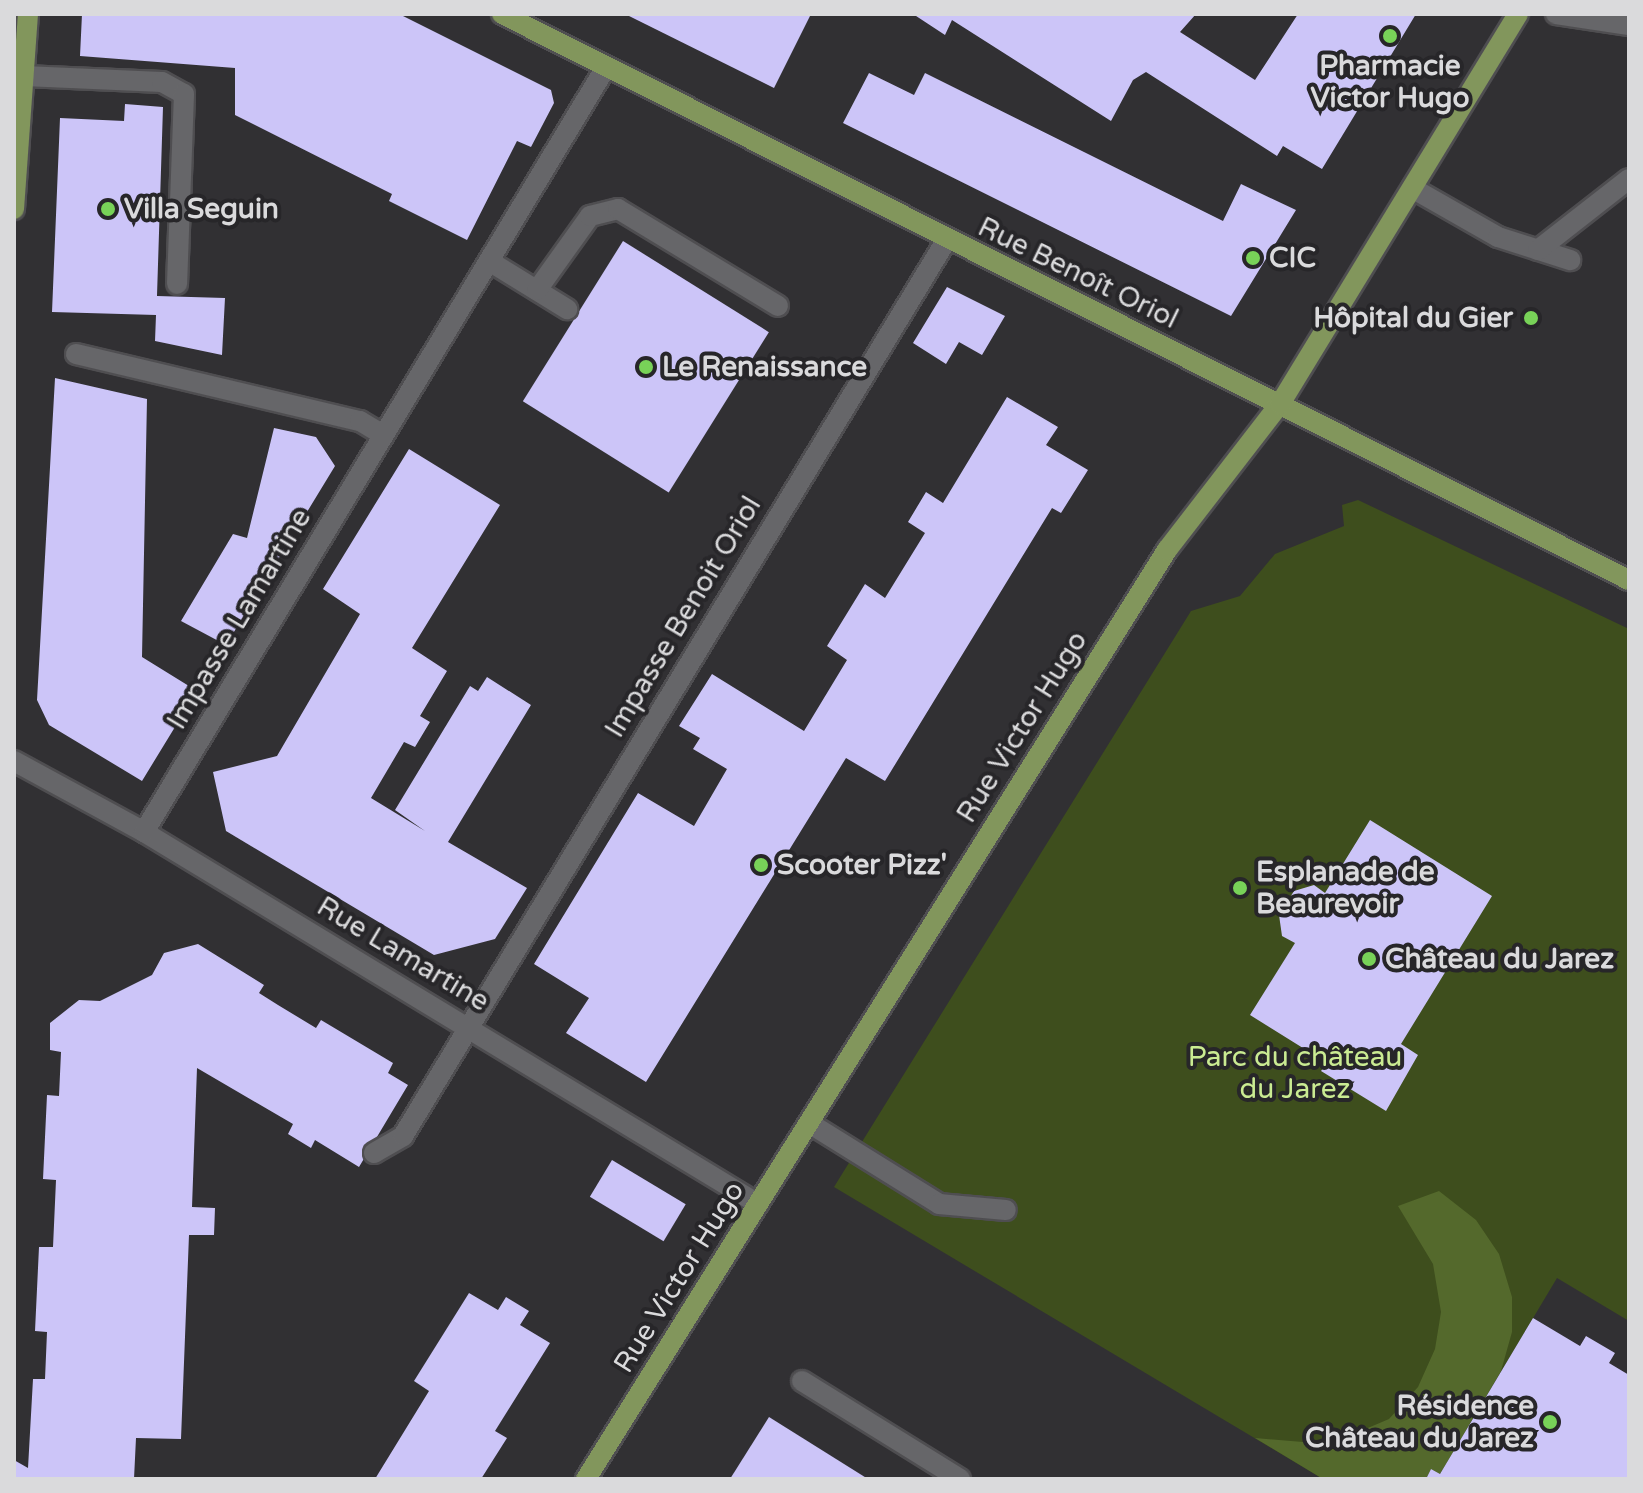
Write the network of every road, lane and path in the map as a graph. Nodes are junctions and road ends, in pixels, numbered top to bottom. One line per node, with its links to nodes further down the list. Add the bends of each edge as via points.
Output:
1 (28, 14): 7 (main road)
2 (502, 14): 6 (main road, Rue Benoît Oriol)
3 (1518, 14): 9 (main road, Rue Victor Hugo)
4 (1556, 14): 5 (street)
5 (1629, 25)
6 (606, 67): 11 (main road, Rue Benoît Oriol); 14 (street, Impasse Lamartine)
7 (24, 76): 10 (main road); 15 (street, via 162,82 184,94)
8 (1629, 179): 12 (street)
9 (1412, 188): 12 (street, via 1498,237); 20 (main road, Rue Victor Hugo)
10 (14, 209)
11 (947, 239): 20 (main road, Rue Benoît Oriol); 25 (street, Impasse Benoit Oriol)
12 (1538, 250): 13 (street)
13 (1570, 260)
14 (489, 261): 16 (street); 21 (street, Impasse Lamartine)
15 (177, 284)
16 (537, 290): 17 (street, via 590,216 618,209); 18 (street)
17 (778, 306)
18 (567, 309)
19 (76, 354): 21 (street, via 360,421)
20 (1280, 404): 22 (main road, Rue Benoît Oriol); 26 (main road, Rue Victor Hugo, via 1174,539)
21 (383, 435): 24 (street, Impasse Lamartine)
22 (1629, 580)
23 (14, 761): 24 (street, Rue Lamartine)
24 (144, 832): 25 (street, Rue Lamartine)
25 (468, 1025): 27 (street, Impasse Benoit Oriol, via 403,1136); 28 (street, Rue Lamartine)
26 (809, 1123): 28 (main road, Rue Victor Hugo); 29 (street, via 939,1204)
27 (374, 1153)
28 (758, 1204): 31 (main road, Rue Victor Hugo)
29 (1006, 1210)
30 (802, 1381): 32 (street)
31 (586, 1479)
32 (960, 1479)

